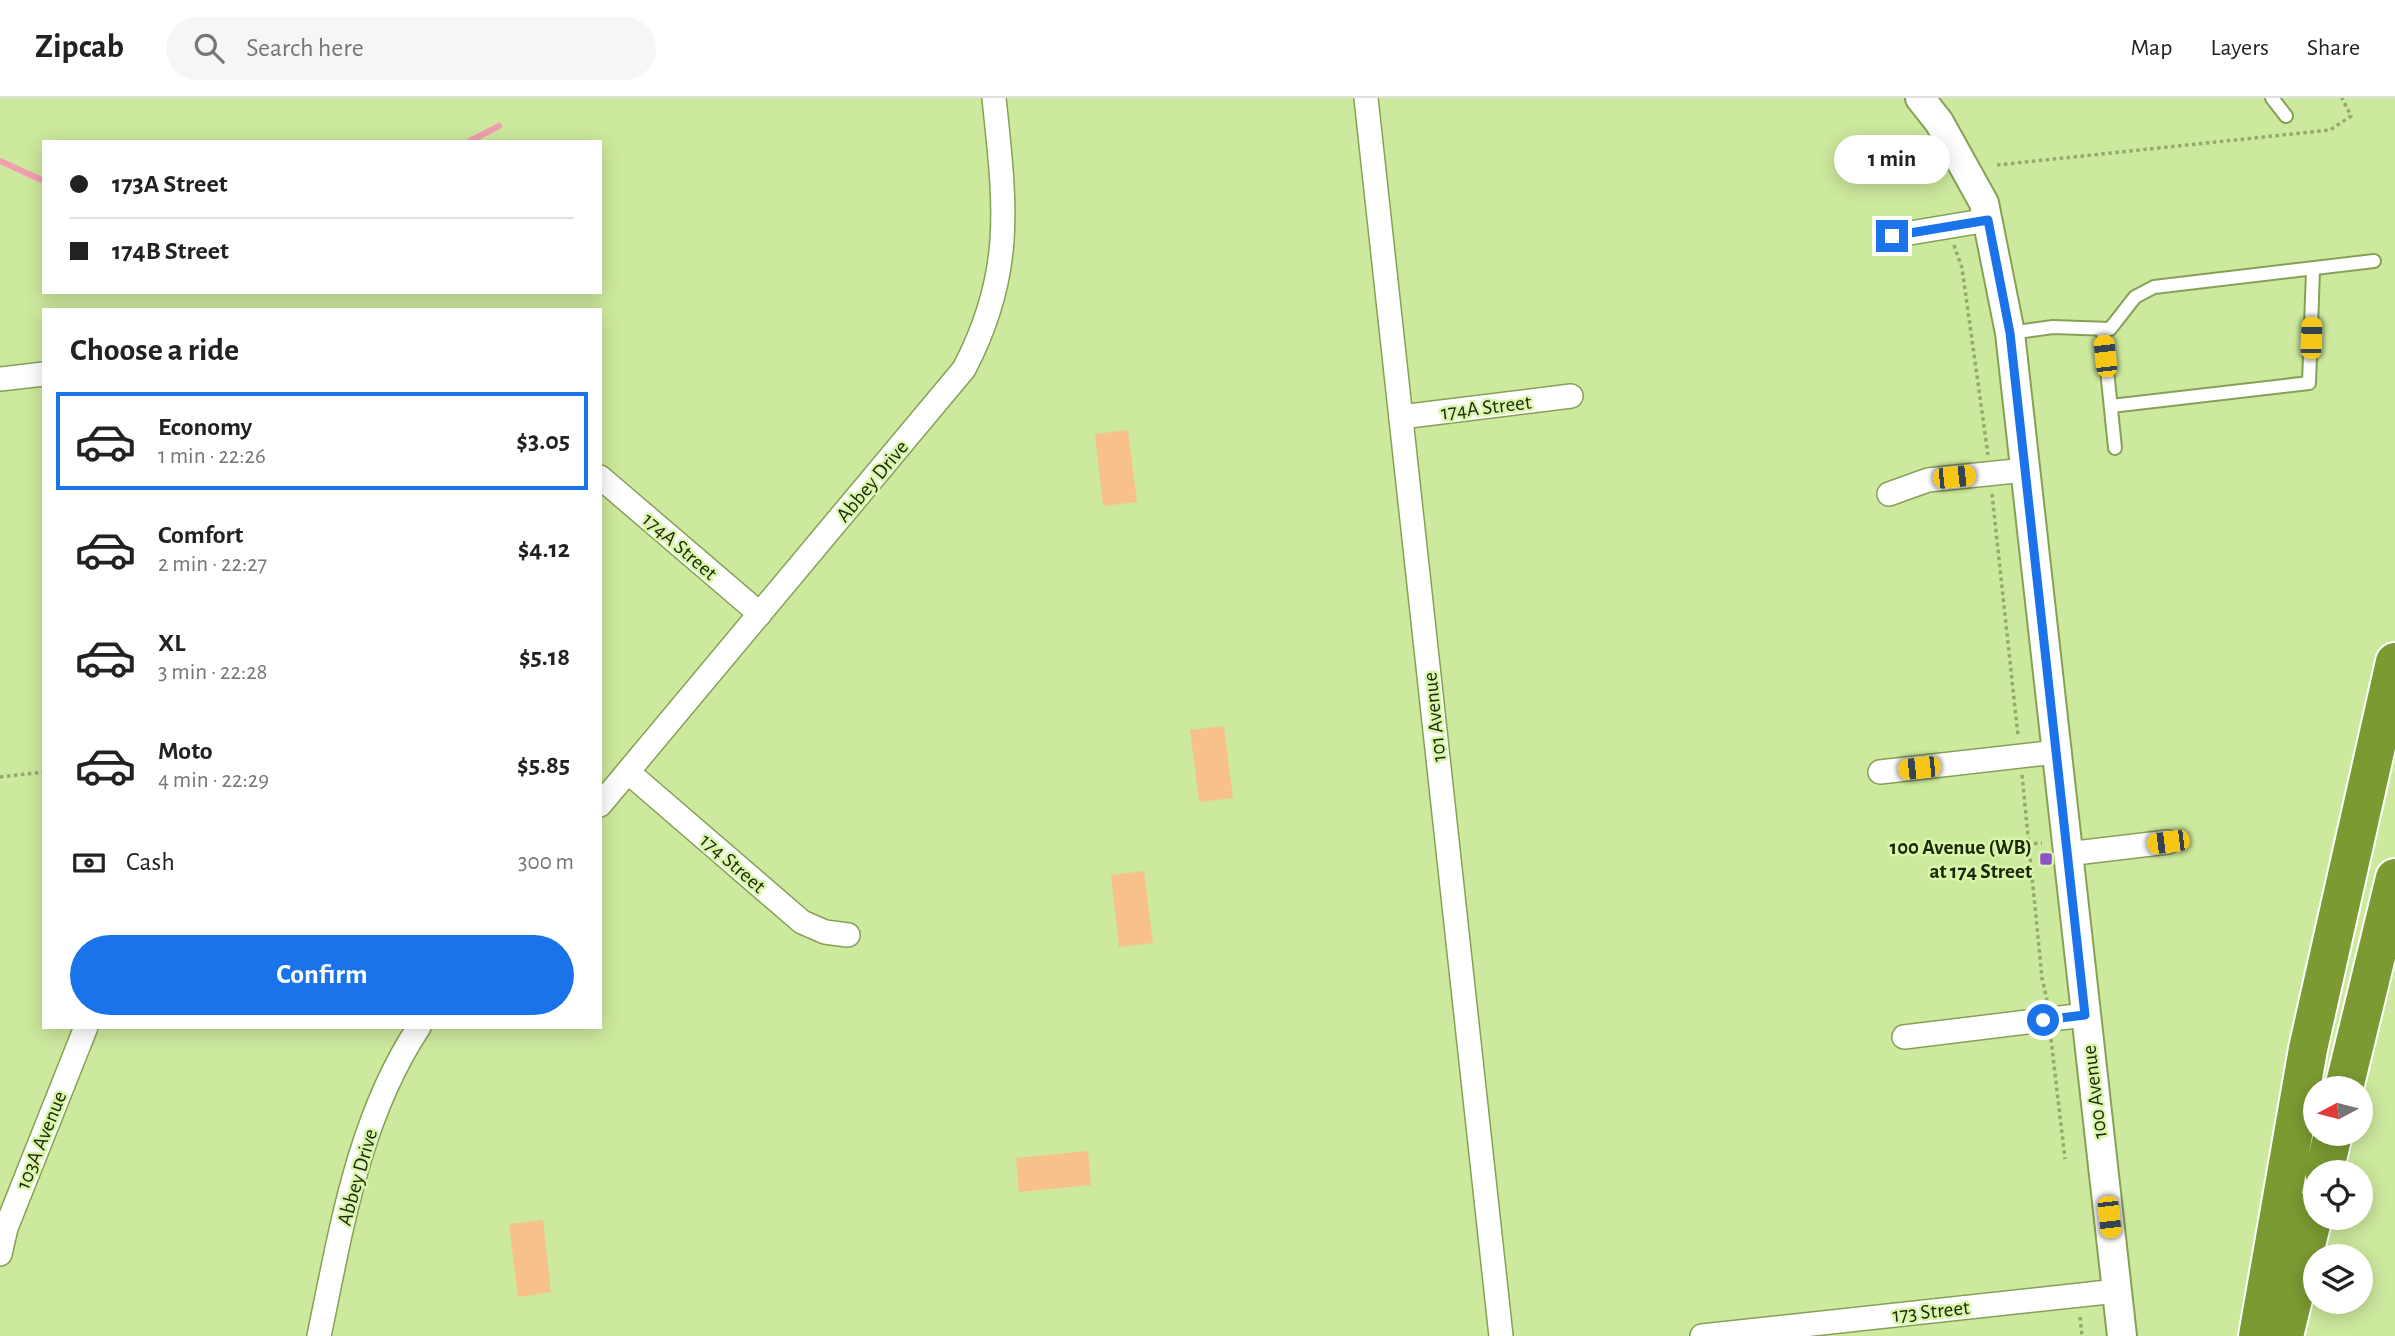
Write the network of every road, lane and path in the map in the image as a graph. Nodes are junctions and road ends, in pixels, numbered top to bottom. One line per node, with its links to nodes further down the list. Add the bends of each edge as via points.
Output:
1 (994, 98): 26 (street, Abbey Drive, via 1004,234 1001,266 980,338 943,397)
2 (1366, 98): 19 (street, 101 Avenue)
3 (1920, 98): 8 (street, 100 Avenue, via 1954,147 1984,203)
4 (2272, 98): 6 (lane)
5 (2342, 98): 7 (path, via 2351,116 2330,130)
6 (2286, 116)
7 (1997, 165)
8 (1988, 220): 9 (street); 14 (street, 100 Avenue)
9 (1947, 227): 10 (street); 20 (path, via 1962,268)
10 (1892, 236)
11 (2374, 261): 12 (lane)
12 (2314, 270): 13 (lane, via 2154,287 2143,291 2110,329); 18 (lane, via 2309,383)
13 (2103, 331): 14 (lane, via 2053,327); 18 (lane)
14 (2010, 333): 22 (street, 100 Avenue)
15 (42, 374): 16 (street)
16 (0, 379)
17 (1571, 396): 19 (street, 174A Street)
18 (2111, 406): 21 (lane)
19 (1401, 417): 53 (street, 101 Avenue)
20 (1987, 444)
21 (2115, 448)
22 (2025, 470): 25 (street, via 1928,480); 29 (street, 100 Avenue)
23 (602, 479): 26 (street, 174A Street)
24 (1991, 488): 28 (path)
25 (1889, 494)
26 (760, 614): 31 (street, Abbey Drive)
27 (2394, 668): 56 (highway, via 2308,1049)
28 (2016, 723)
29 (2056, 752): 32 (street); 38 (street, 100 Avenue)
30 (42, 772): 33 (path)
31 (628, 772): 35 (street, Abbey Drive); 40 (street, 174 Street, via 802,922)
32 (1880, 772)
33 (0, 777)
34 (2023, 788): 37 (path)
35 (602, 803)
36 (2168, 842): 38 (street)
37 (2027, 845): 38 (path); 41 (path)
38 (2056, 848): 42 (street, 100 Avenue)
39 (2395, 878): 47 (highway)
40 (848, 935)
41 (2046, 991)
42 (2085, 1015): 46 (street); 51 (street, 100 Avenue)
43 (85, 1029): 50 (street, 103A Avenue, via 6,1228)
44 (418, 1029): 52 (street, Abbey Drive, via 393,1071 361,1152)
45 (2050, 1032): 48 (path)
46 (1904, 1037)
47 (2347, 1076)
48 (2065, 1159)
49 (2310, 1230): 57 (highway)
50 (0, 1254)
51 (2117, 1291): 54 (street, 173 Street); 55 (street, 100 Avenue)
52 (319, 1336)
53 (1501, 1336)
54 (1702, 1336)
55 (2122, 1336)
56 (2259, 1336)
57 (2284, 1336)

